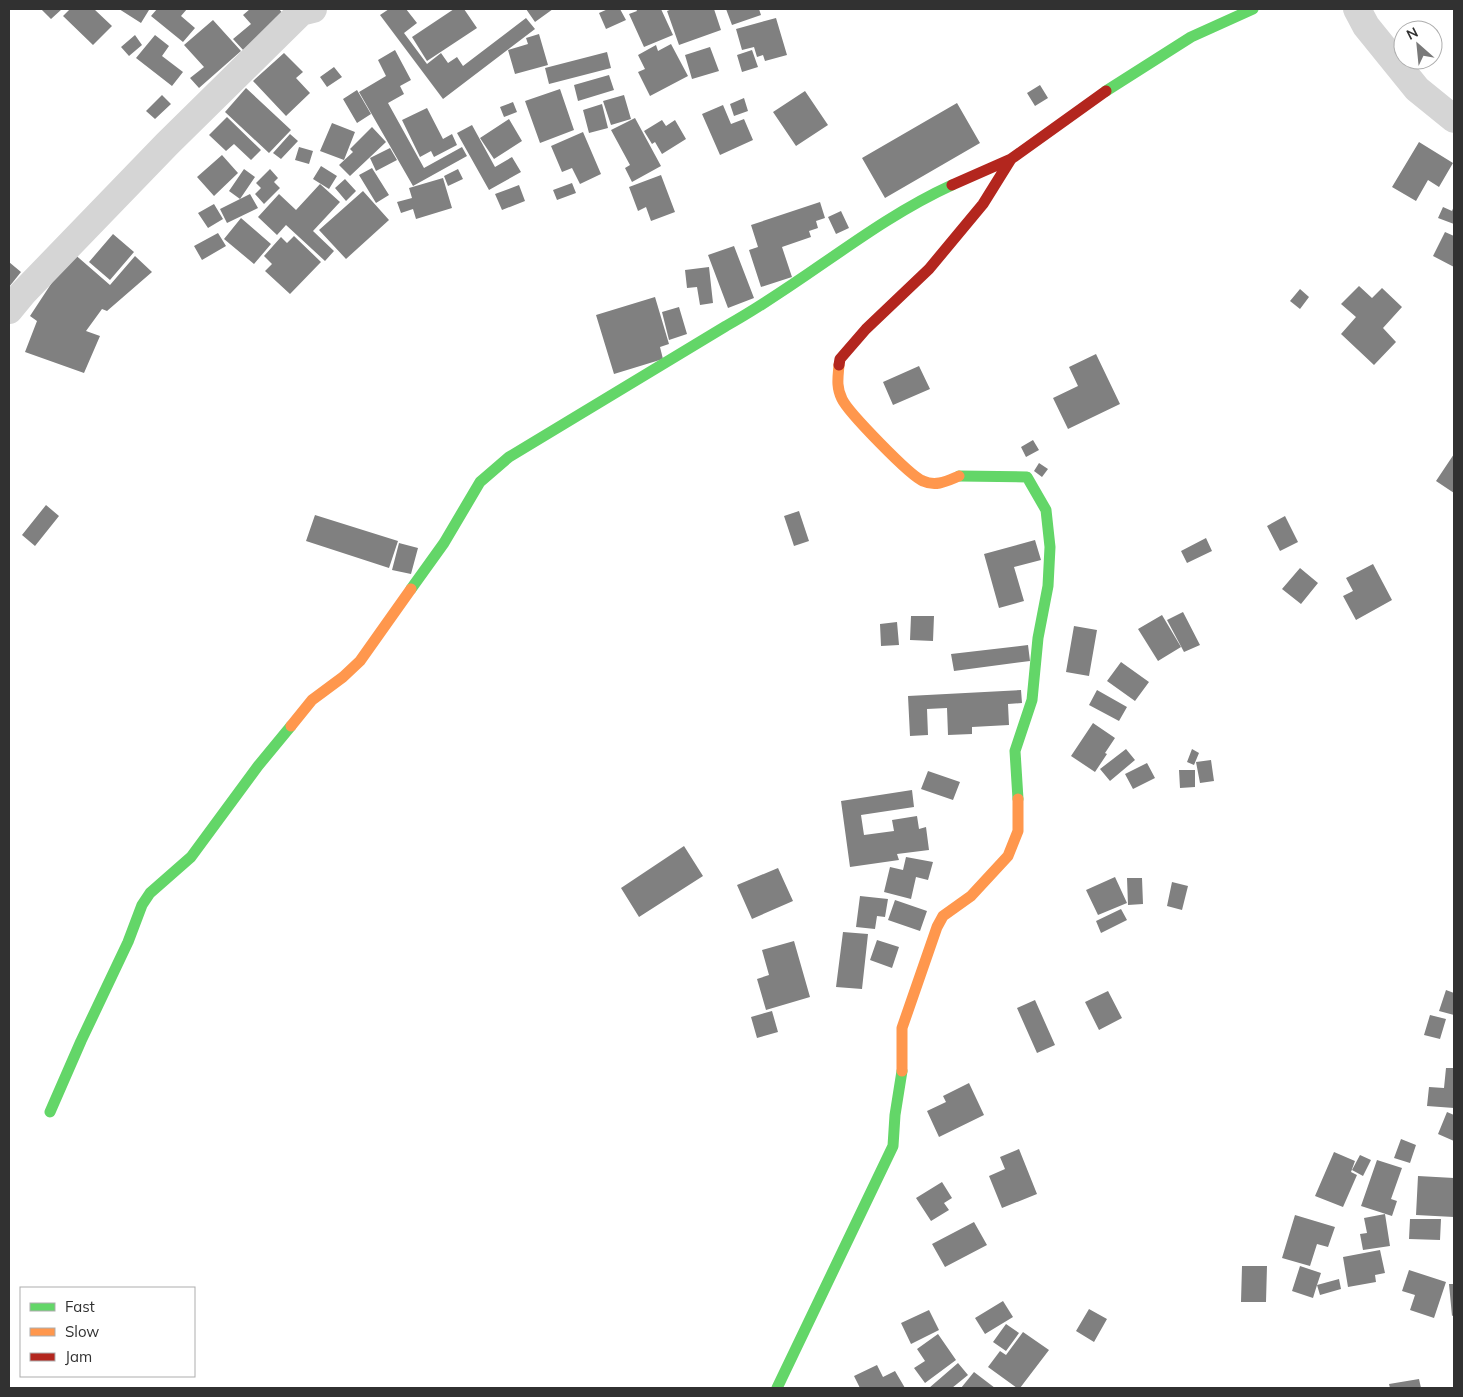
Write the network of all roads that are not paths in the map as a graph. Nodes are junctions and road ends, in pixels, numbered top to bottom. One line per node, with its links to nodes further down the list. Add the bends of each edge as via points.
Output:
1 (1253, 9): 5 (street, via 1191,37 1093,100)
2 (1357, 9): 4 (street, via 1366,26 1416,89)
3 (304, 10): 6 (street, via 167,144)
4 (1454, 119)
5 (1011, 159): 7 (street, via 922,199 757,309 509,456 480,482 444,543 360,660 312,700 191,857 150,893); 8 (street, via 983,204 929,269 866,329 840,360 837,384 842,400 880,444 922,481 940,484 961,476 1027,476 1046,510 1050,546 1048,586 1038,638 1032,700 1015,750 1018,831 1008,856 971,896 943,916 937,927 902,1028 902,1073 893,1146)
6 (9, 310)
7 (50, 1112)
8 (778, 1388)

